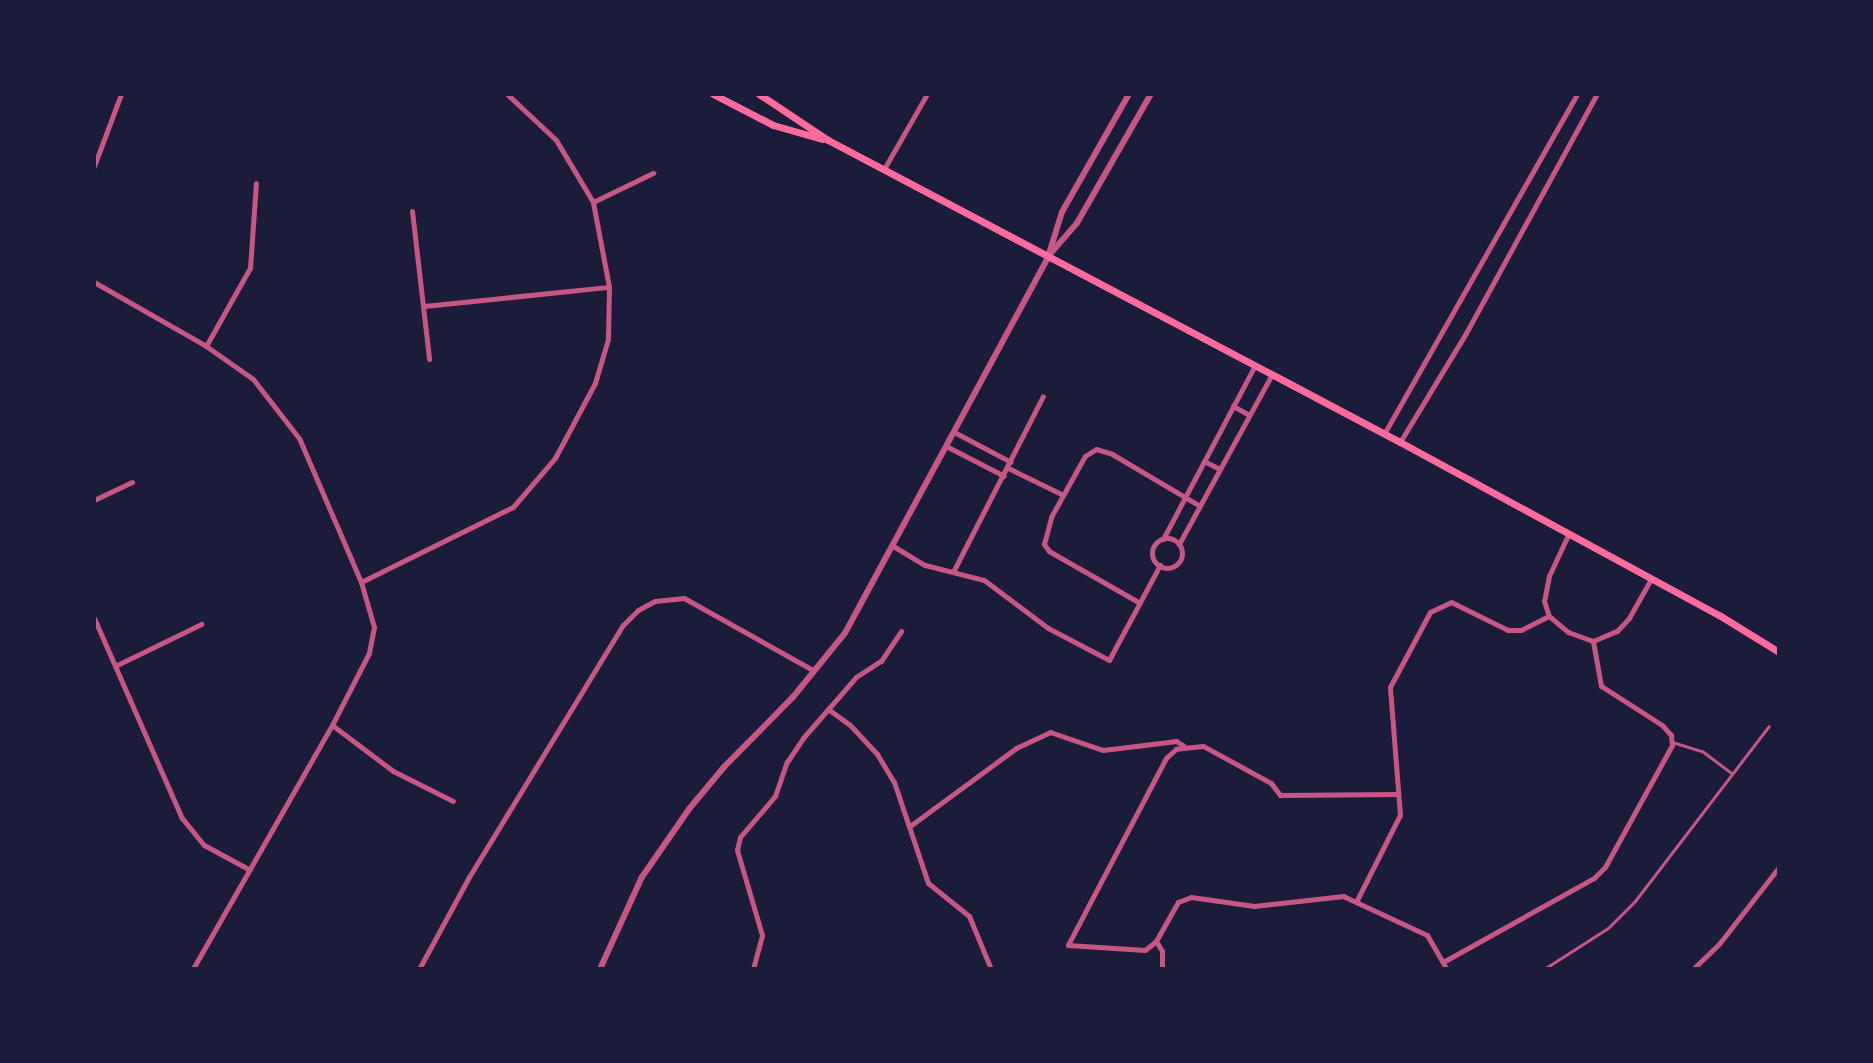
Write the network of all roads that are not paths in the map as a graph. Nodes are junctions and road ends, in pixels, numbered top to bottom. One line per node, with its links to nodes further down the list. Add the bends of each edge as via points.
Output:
1 (121, 94): 11 (street)
2 (507, 94): 15 (street, via 556,140)
3 (713, 94): 10 (main road, via 773,125)
4 (759, 94): 10 (main road)
5 (927, 94): 12 (street)
6 (1129, 94): 17 (street, via 1062,212)
7 (1151, 94): 17 (street, via 1077,223)
8 (1577, 94): 29 (street)
9 (1597, 94): 30 (street)
10 (828, 140): 12 (main road)
11 (94, 166)
12 (883, 170): 17 (main road)
13 (653, 173): 15 (street)
14 (256, 183): 21 (street, via 250,268)
15 (593, 202): 19 (street)
16 (412, 211): 20 (street)
17 (1048, 257): 23 (main road); 28 (street)
18 (94, 282): 21 (street)
19 (609, 287): 20 (street); 50 (street, via 608,339 595,383 555,458 513,507)
20 (424, 306): 22 (street)
21 (206, 346): 50 (street, via 253,379 299,438)
22 (429, 359)
23 (1255, 365): 24 (main road); 26 (street)
24 (1272, 374): 27 (street); 29 (main road)
25 (1043, 396): 35 (street)
26 (1233, 406): 27 (street); 33 (street)
27 (1249, 415): 36 (street)
28 (954, 432): 31 (street); 32 (street)
29 (1384, 434): 30 (main road)
30 (1400, 442): 43 (main road)
31 (946, 446): 34 (street); 46 (street)
32 (990, 452): 34 (street); 35 (street)
33 (1204, 461): 36 (street); 40 (street)
34 (983, 465): 37 (street)
35 (1009, 465): 37 (street); 39 (street)
36 (1220, 469): 42 (street)
37 (1004, 476): 48 (street)
38 (132, 482): 41 (street)
39 (1063, 495): 40 (street, via 1085,456 1096,449); 51 (street, via 1044,544)
40 (1185, 496): 42 (street); 44 (street)
41 (94, 500)
42 (1200, 506): 45 (street)
43 (1568, 535): 49 (main road); 52 (street, via 1544,592)
44 (1163, 539): 45 (street); 47 (street, via 1153,549)
45 (1179, 544): 47 (street, via 1180,562 1170,568)
46 (893, 546): 48 (street, via 917,561); 59 (street, via 845,633)
47 (1160, 565): 51 (street)
48 (954, 570): 51 (street, via 984,580 1048,628 1109,660)
49 (1652, 578): 56 (street, via 1617,631); 57 (main road)
50 (361, 582): 61 (street, via 374,627 369,653)
51 (1140, 603)
52 (1549, 616): 56 (street, via 1568,632); 66 (street, via 1521,630 1508,630 1451,602 1430,612 1390,687)
53 (94, 618): 58 (street)
54 (201, 624): 58 (street)
55 (901, 631): 60 (street, via 873,670 856,677)
56 (1593, 641): 63 (street, via 1601,686 1662,725)
57 (1777, 649)
58 (115, 666): 70 (street, via 182,818 204,845)
59 (813, 670): 76 (street, via 684,598 655,601 638,610 623,625 469,877); 77 (street, via 689,809 642,877)
60 (828, 709): 68 (street, via 877,754); 78 (street, via 787,762 765,811 740,837 737,850 762,935)
61 (332, 725): 67 (street, via 393,771); 70 (street)
62 (1769, 726): 65 (lane)
63 (1672, 742): 65 (lane, via 1702,751); 73 (street, via 1605,867 1594,878)
64 (1182, 747): 66 (street, via 1203,746 1271,783 1280,795); 68 (street, via 1176,741 1103,750 1050,732 1016,748); 72 (street, via 1166,758 1068,945 1145,950)
65 (1732, 773): 82 (lane, via 1635,901 1608,928)
66 (1398, 794): 71 (street, via 1400,815)
67 (453, 801)
68 (910, 826): 79 (street, via 928,883 969,916)
69 (1779, 867): 74 (street)
70 (250, 870): 75 (street)
71 (1356, 902): 72 (street, via 1343,896 1254,906 1191,897 1178,902); 73 (street, via 1427,935)
72 (1156, 941): 80 (street)
73 (1443, 962): 81 (street)
74 (1699, 968)
75 (193, 969)
76 (419, 969)
77 (600, 969)
78 (753, 969)
79 (991, 969)
80 (1162, 969)
81 (1447, 969)
82 (1544, 969)

